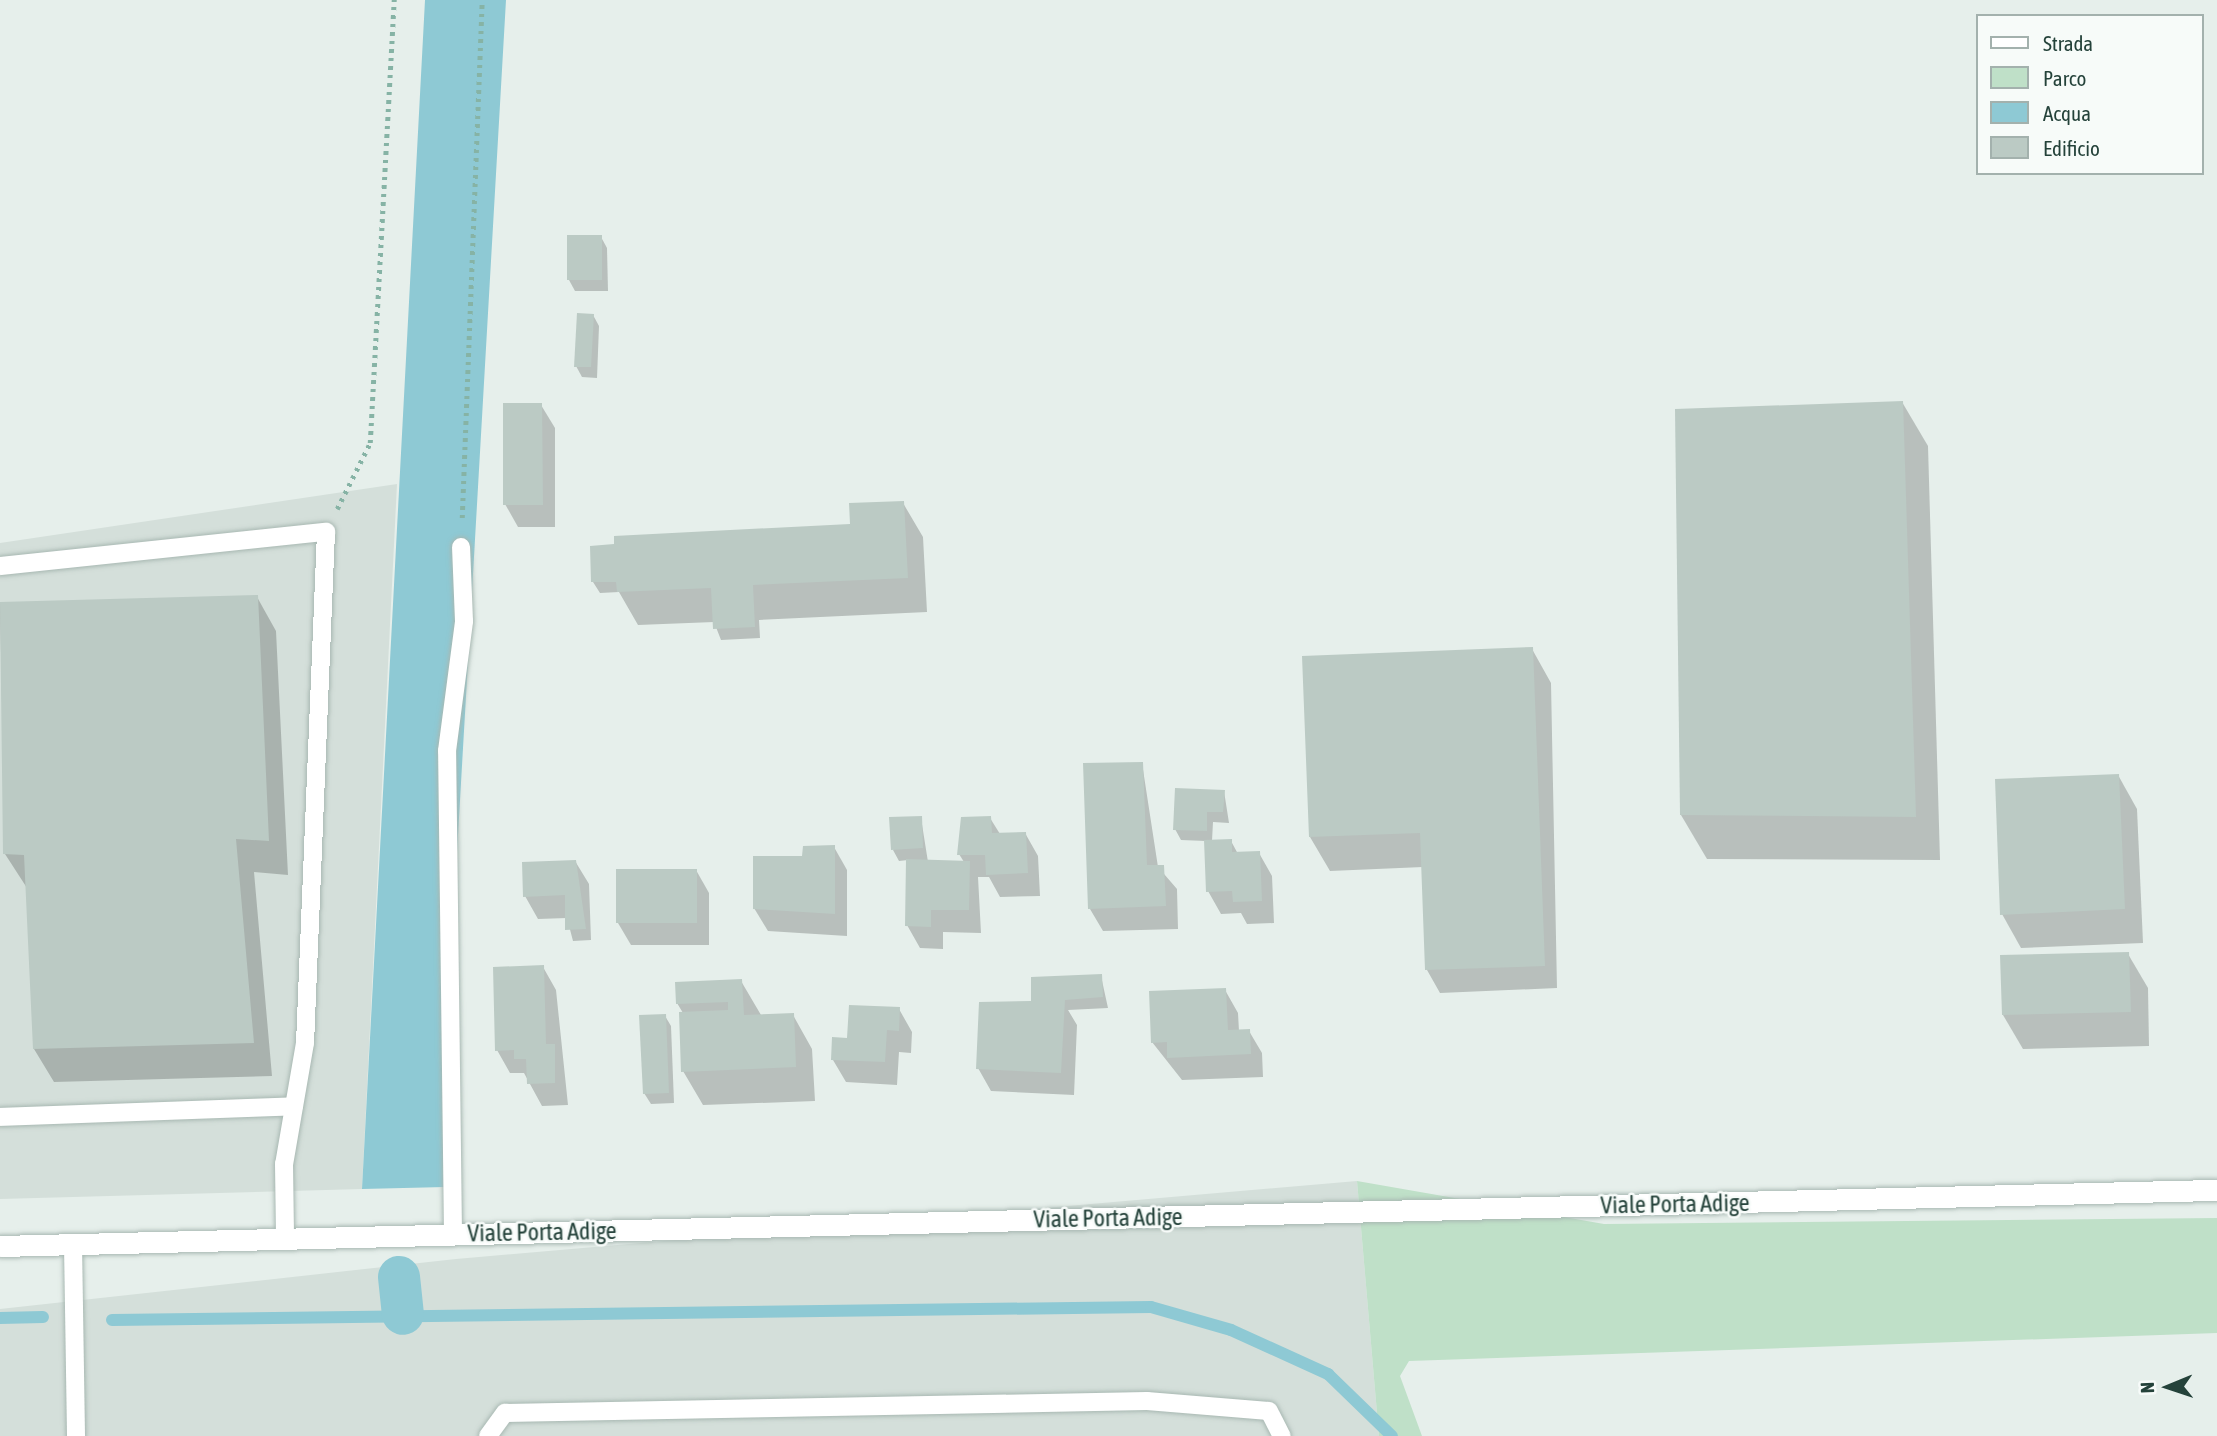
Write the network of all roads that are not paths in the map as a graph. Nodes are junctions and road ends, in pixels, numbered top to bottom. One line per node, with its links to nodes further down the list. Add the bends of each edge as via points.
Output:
1 (461, 547): 6 (lane, via 464,621 447,751)
2 (0, 566): 3 (lane, via 326,531 305,1043)
3 (294, 1106): 4 (lane); 7 (lane, via 284,1164)
4 (0, 1117)
5 (2217, 1190): 6 (main road, Viale Porta Adige)
6 (453, 1234): 7 (main road, Viale Porta Adige)
7 (285, 1238): 8 (main road, Viale Porta Adige)
8 (73, 1244): 9 (main road, Viale Porta Adige); 10 (lane)
9 (0, 1247)
10 (76, 1436)
11 (488, 1436): 12 (lane, via 505,1412 1147,1401 1269,1411)
12 (1282, 1436)

